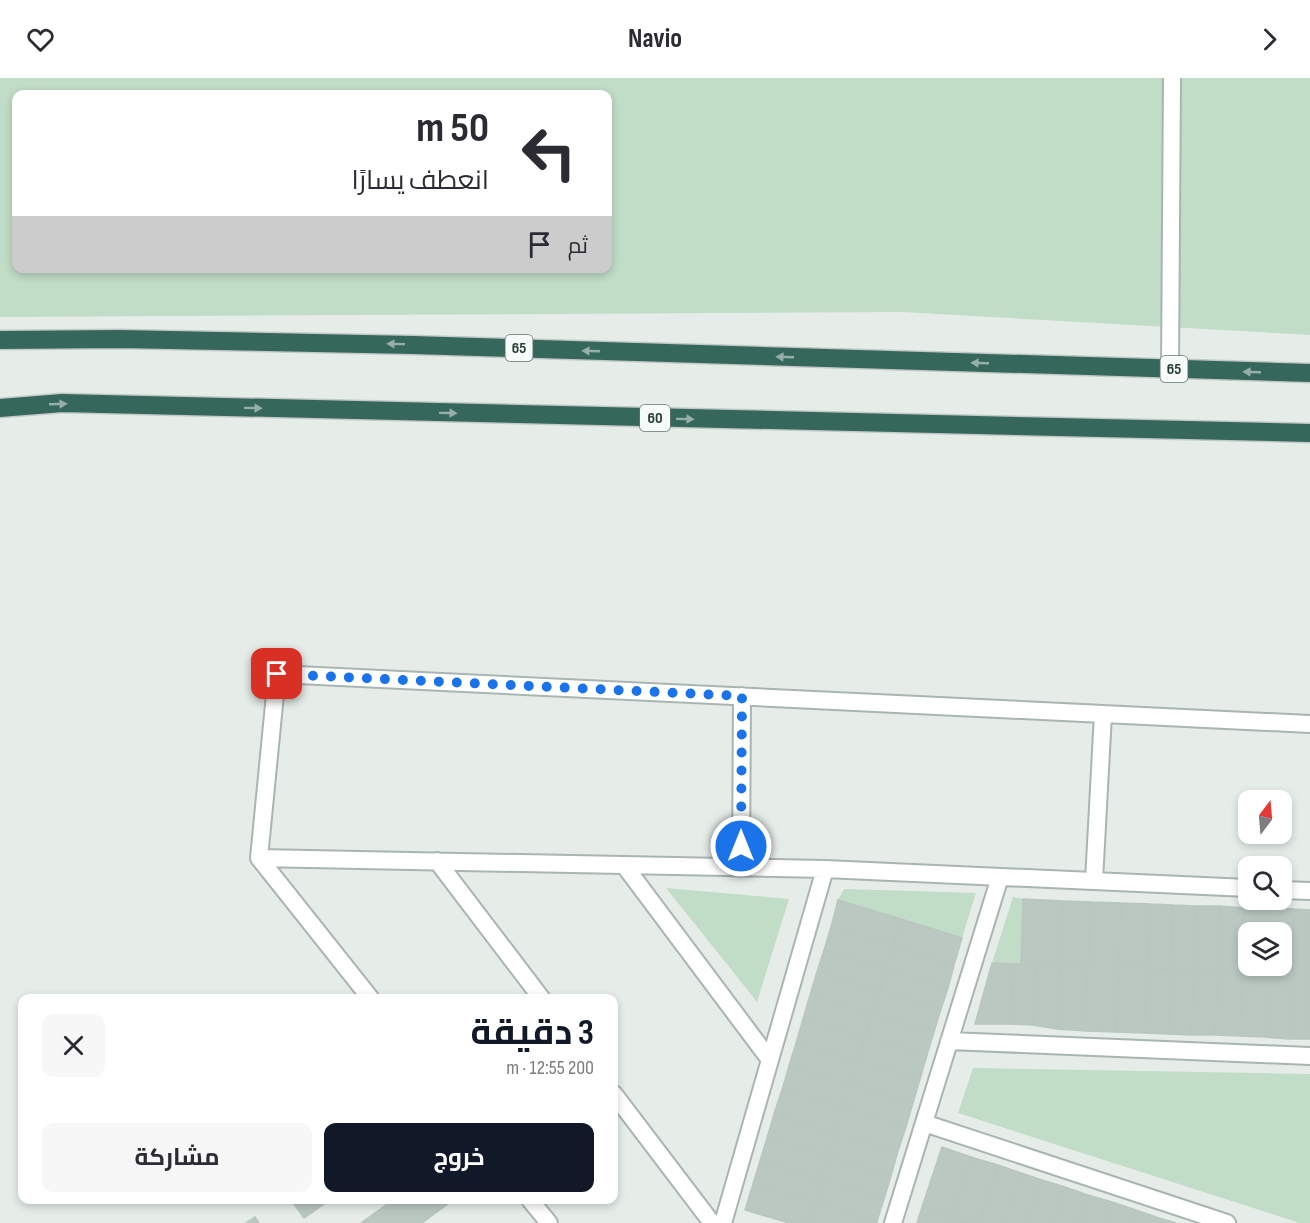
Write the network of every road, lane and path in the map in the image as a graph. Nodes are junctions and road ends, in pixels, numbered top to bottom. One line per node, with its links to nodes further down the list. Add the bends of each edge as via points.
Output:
1 (1172, 78): 3 (street)
2 (0, 340): 3 (highway, 65, one-way to 2, via 377,344)
3 (1170, 369): 4 (highway, 65, one-way to 3)
4 (1310, 373)
5 (0, 408): 6 (highway, 60, one-way to 6, via 62,404)
6 (1310, 433)
7 (742, 696): 8 (street); 10 (street, via 277,674); 13 (street)
8 (1103, 714): 9 (street); 16 (street)
9 (1310, 724)
10 (259, 858): 11 (street); 20 (street)
11 (437, 861): 12 (street); 21 (street)
12 (624, 865): 13 (street); 24 (street)
13 (741, 868): 14 (street)
14 (825, 869): 15 (street); 24 (street)
15 (1000, 877): 16 (street); 22 (street)
16 (1094, 881): 17 (street)
17 (1238, 888)
18 (1292, 890): 19 (street)
19 (1310, 891)
20 (367, 994)
21 (538, 994)
22 (949, 1041): 23 (street); 26 (street)
23 (1310, 1056)
24 (770, 1060): 30 (street)
25 (618, 1099): 29 (street)
26 (924, 1123): 31 (street); 32 (street)
27 (533, 1204): 28 (street)
28 (549, 1223)
29 (712, 1223)
30 (723, 1223)
31 (893, 1223)
32 (1227, 1223)

